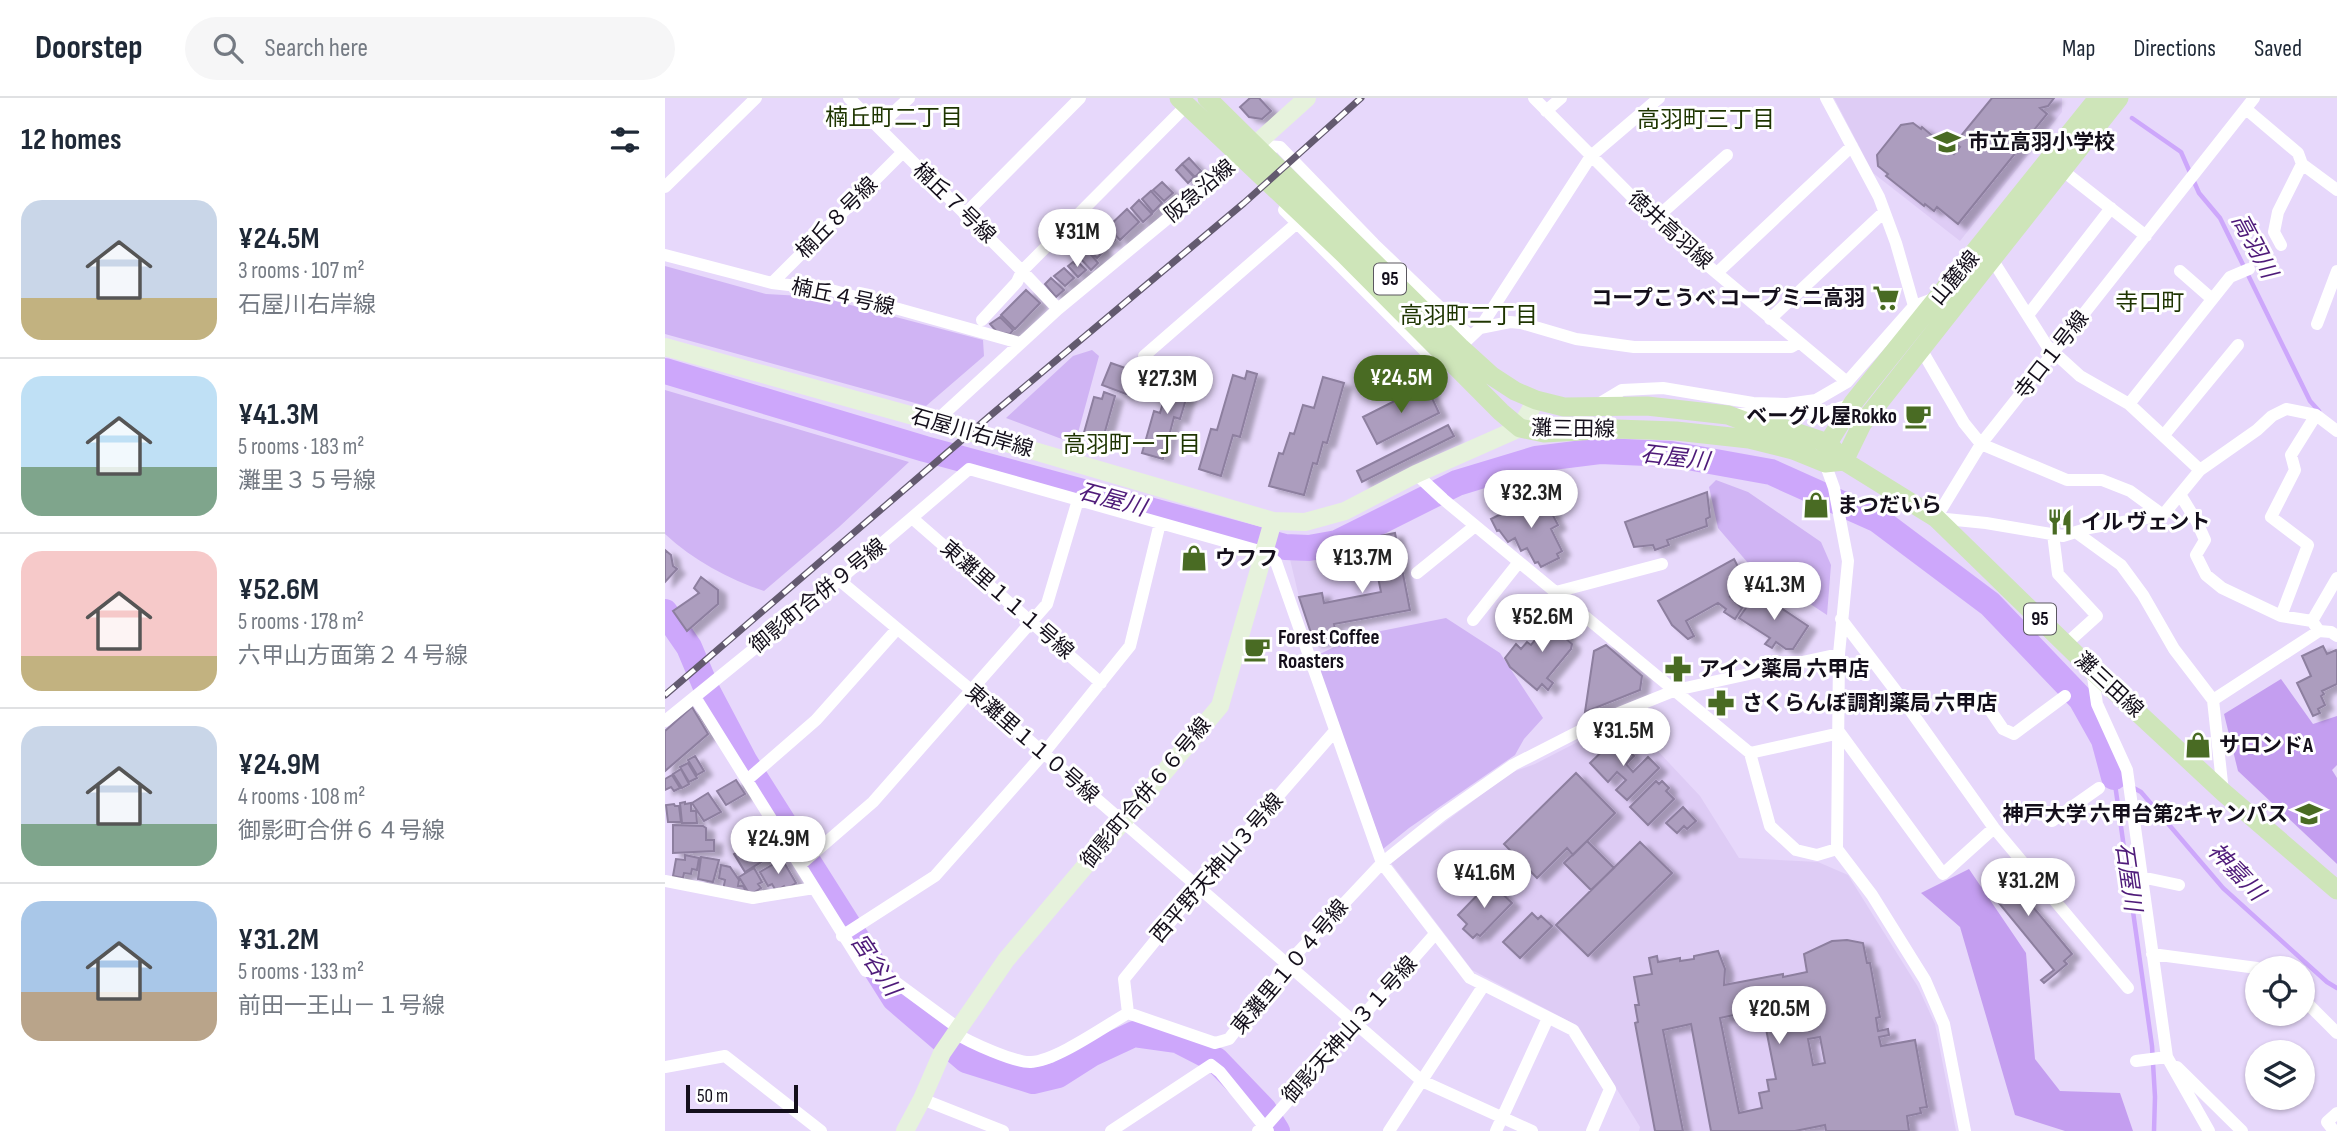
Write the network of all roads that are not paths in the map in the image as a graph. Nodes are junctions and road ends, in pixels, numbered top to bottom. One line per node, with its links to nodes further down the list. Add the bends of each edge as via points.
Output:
1 (756, 98): 25 (street)
2 (849, 98): 17 (street, 楠丘７号線)
3 (909, 98): 17 (street)
4 (1080, 98): 29 (street)
5 (1207, 98): 20 (main road, 灘三田線 / 95)
6 (1307, 98): 20 (street, 阪急沿線)
7 (1534, 98): 16 (street, 徳井高羽線)
8 (1561, 98): 16 (street)
9 (1658, 98): 22 (street)
10 (1826, 98): 18 (street)
11 (2119, 98): 14 (main road, 山麓線)
12 (2254, 98): 15 (street, 寺口１号線)
13 (1183, 102): 20 (main road, 灘三田線 / 95); 37 (street)
14 (2095, 104): 24 (main road, 山麓線); 34 (main road, 山麓線)
15 (2246, 109): 23 (street, via 2298,153); 32 (street, 寺口１号線)
16 (1546, 111): 22 (street, 徳井高羽線)
17 (878, 127): 19 (street, 楠丘７号線)
18 (1852, 146): 28 (street); 40 (street)
19 (902, 153): 29 (street, 楠丘７号線); 41 (street, 楠丘８号線)
20 (1244, 155): 31 (street); 45 (street, 阪急沿線); 50 (main road, 灘三田線 / 95, via 1344,254); 50 (street, via 1280,147)
21 (1727, 155): 30 (street)
22 (1591, 156): 30 (street, 徳井高羽線); 50 (street)
23 (2302, 164): 26 (street); 33 (street, via 2278,212 2274,232)
24 (2062, 170): 27 (street); 34 (main road, 山麓線)
25 (668, 179)
26 (2337, 191)
27 (2112, 208): 32 (street); 46 (street)
28 (1884, 212): 44 (street); 47 (street)
29 (965, 214): 37 (street, 楠丘７号線)
30 (1655, 219): 40 (street, 徳井高羽線)
31 (1297, 223): 50 (street, via 1433,359); 57 (street)
32 (2146, 236): 56 (street, 寺口１号線)
33 (2281, 245)
34 (1987, 251): 42 (main road, 山麓線); 46 (street); 55 (main road, 山麓線)
35 (665, 255): 41 (street, 楠丘４号線)
36 (2249, 269): 43 (street, via 2230,277)
37 (1022, 271): 45 (street, 楠丘７号線); 48 (street)
38 (2180, 271): 43 (street)
39 (2337, 271): 49 (street)
40 (1718, 272): 47 (street, 徳井高羽線)
41 (772, 283): 51 (street, 楠丘４号線, via 831,290)
42 (1939, 297): 44 (street); 60 (main road, 山麓線)
43 (2212, 299): 61 (street)
44 (1914, 306): 58 (street)
45 (1058, 309): 51 (street, 阪急沿線)
46 (2028, 315): 56 (street)
47 (1770, 319): 52 (street, 徳井高羽線)
48 (982, 320)
49 (2318, 324)
50 (1464, 342): 52 (street, via 1510,322 1576,339 1633,347 1791,347); 59 (main road, 灘三田線 / 95, via 1492,376); 66 (main road, 灘三田線 / 95, via 1501,412)
51 (1020, 343): 65 (street, 阪急沿線)
52 (1798, 343): 58 (street, 徳井高羽線)
53 (2238, 345): 68 (street)
54 (665, 347): 65 (street, 石屋川右岸線)
55 (1921, 349): 70 (street); 71 (main road, 山麓線)
56 (2055, 352): 61 (street, via 2080,376); 70 (street, 寺口１号線)
57 (1144, 356)
58 (1847, 382): 62 (street, via 1816,400 1787,404 1663,388 1622,390)
59 (1536, 400): 62 (main road, 灘三田線 / 95, via 1564,407); 66 (street)
60 (1853, 404): 63 (street, via 1824,413); 69 (main road, 山麓線)
61 (2129, 404): 68 (street)
62 (1593, 407): 63 (main road, 灘三田線 / 95, via 1663,407)
63 (1728, 415): 69 (main road, 灘三田線 / 95)
64 (2316, 415): 67 (street); 72 (street, via 2286,409); 92 (street, via 2291,455 2295,470 2271,517 2308,545)
65 (935, 422): 80 (street, 石屋川右岸線)
66 (1520, 428): 71 (main road, 灘三田線 / 95, via 1544,433 1666,431 1749,439); 73 (street, 石屋川右岸線)
67 (2337, 431)
68 (2164, 435): 72 (street)
69 (1828, 443): 71 (main road, 山麓線)
70 (1981, 444): 77 (street, via 2067,480 2102,480 2121,487); 79 (street, 寺口１号線)
71 (1834, 462): 74 (street); 74 (street); 79 (main road, 灘三田線 / 95)
72 (2200, 470): 75 (street)
73 (1421, 479): 80 (street, 石屋川右岸線, via 1345,511 1305,522); 82 (street)
74 (1834, 488): 94 (street, via 1848,561)
75 (2181, 496): 77 (street); 92 (street, via 2205,540 2196,555 2206,575 2222,588)
76 (1078, 500): 78 (street, 御影町合併９号線, via 969,469); 81 (street); 95 (street, via 1047,604)
77 (2163, 515): 83 (street)
78 (912, 518): 90 (street, 御影町合併９号線); 95 (street, 東灘里１１１号線)
79 (1936, 518): 84 (street); 99 (main road, 灘三田線 / 95)
80 (1273, 521): 85 (street, 御影町合併６６号線)
81 (1160, 523): 85 (street); 102 (street, via 1130,646)
82 (1475, 526): 86 (street); 88 (street)
83 (2077, 533): 84 (street); 107 (street, via 2121,565 2174,649)
84 (2053, 534): 99 (street, via 2058,574 2097,616)
85 (1263, 552): 110 (street, via 1276,562); 117 (street, 御影町合併６６号線, via 1220,706)
86 (1519, 562): 91 (street); 93 (street)
87 (1662, 564): 91 (street)
88 (1417, 573)
89 (2337, 578): 96 (street)
90 (839, 580): 97 (street, 東灘里１１０号線); 105 (street, 御影町合併９号線)
91 (1556, 592): 104 (street)
92 (2281, 616): 96 (street)
93 (1473, 620)
94 (1841, 620): 100 (street); 119 (street)
95 (1031, 622): 102 (street, 東灘里１１１号線); 103 (street)
96 (2315, 626): 98 (street); 107 (street)
97 (897, 629): 103 (street, 東灘里１１０号線); 114 (street, via 816,720)
98 (2337, 636)
99 (2066, 644): 101 (main road, 灘三田線 / 95)
100 (1839, 654): 104 (street, 東灘里１０４号線); 111 (street)
101 (2092, 670): 116 (main road, 灘三田線 / 95); 123 (street, via 2097,704 2127,770)
102 (1101, 683): 113 (street)
103 (971, 690): 113 (street, 東灘里１１０号線); 122 (street, via 873,802)
104 (1676, 690): 112 (street); 121 (street, 東灘里１０４号線, via 1599,721 1513,765)
105 (699, 693): 109 (street, 御影町合併９号線); 114 (street)
106 (2065, 696): 108 (street, via 2014,734 2003,729)
107 (2213, 700): 116 (street)
108 (1988, 707)
109 (665, 721)
110 (1334, 732): 121 (street); 127 (street, 西平野天神山３号線)
111 (1839, 733): 112 (street); 119 (street, via 1943,874); 120 (street)
112 (1750, 753): 120 (street, via 1770,826 1796,850 1817,855)
113 (1043, 754): 117 (street, 東灘里１１０号線); 130 (street, via 935,876)
114 (748, 780): 122 (street)
115 (2099, 788): 118 (street)
116 (2223, 792): 128 (main road, 灘三田線 / 95)
117 (1121, 821): 127 (street, 東灘里１１０号線); 140 (street, 御影町合併６６号線, via 1006,960)
118 (2052, 821)
119 (1994, 828): 135 (street)
120 (1837, 849): 158 (street, via 1885,917 1940,1013)
121 (1382, 863): 129 (street); 132 (street, 東灘里１０４号線)
122 (801, 865): 126 (street)
123 (2141, 877): 125 (street); 131 (street)
124 (665, 881): 126 (street, via 753,898)
125 (2179, 885)
126 (814, 888): 130 (street)
127 (1198, 888): 132 (street, 東灘里１１０号線); 137 (street, 西平野天神山３号線, via 1124,979)
128 (2337, 890)
129 (1435, 934): 134 (street, via 1470,978); 139 (street, 御影天神山３１号線)
130 (843, 936): 140 (street, via 866,971 882,972)
131 (2152, 954): 133 (street); 142 (street)
132 (1286, 964): 137 (street, 東灘里１０４号線, via 1229,1039 1215,1043); 139 (street, 東灘里１１０号線)
133 (2245, 966)
134 (1484, 985): 138 (street); 145 (street)
135 (2128, 988)
136 (2315, 1011): 141 (street)
137 (1128, 1013): 140 (street, via 1052,1056 1030,1062 975,1045)
138 (1548, 1018): 148 (street); 157 (street, via 1573,1030 1611,1089)
139 (1355, 1024): 145 (street, 東灘里１１０号線); 149 (street, 御影天神山３１号線)
140 (956, 1031): 146 (street, 御影町合併６６号線, via 941,1053)
141 (2337, 1033)
142 (2167, 1057): 143 (street); 159 (street); 160 (street)
143 (2136, 1061)
144 (665, 1068): 150 (street, via 725,1056)
145 (1422, 1081): 148 (street, 東灘里１１０号線); 154 (street)
146 (922, 1099): 151 (street, 御影町合併６６号線); 152 (street)
147 (2337, 1113): 161 (street, via 2327,1122)
148 (1502, 1118): 155 (street); 156 (street, 東灘里１１０号線)
149 (1264, 1129): 153 (street, via 1211,1065)
150 (821, 1131)
151 (905, 1131)
152 (1003, 1131)
153 (1111, 1131)
154 (1389, 1131)
155 (1496, 1131)
156 (1532, 1131)
157 (1592, 1131)
158 (1965, 1131)
159 (2209, 1131)
160 (2242, 1131)
161 (2334, 1131)

